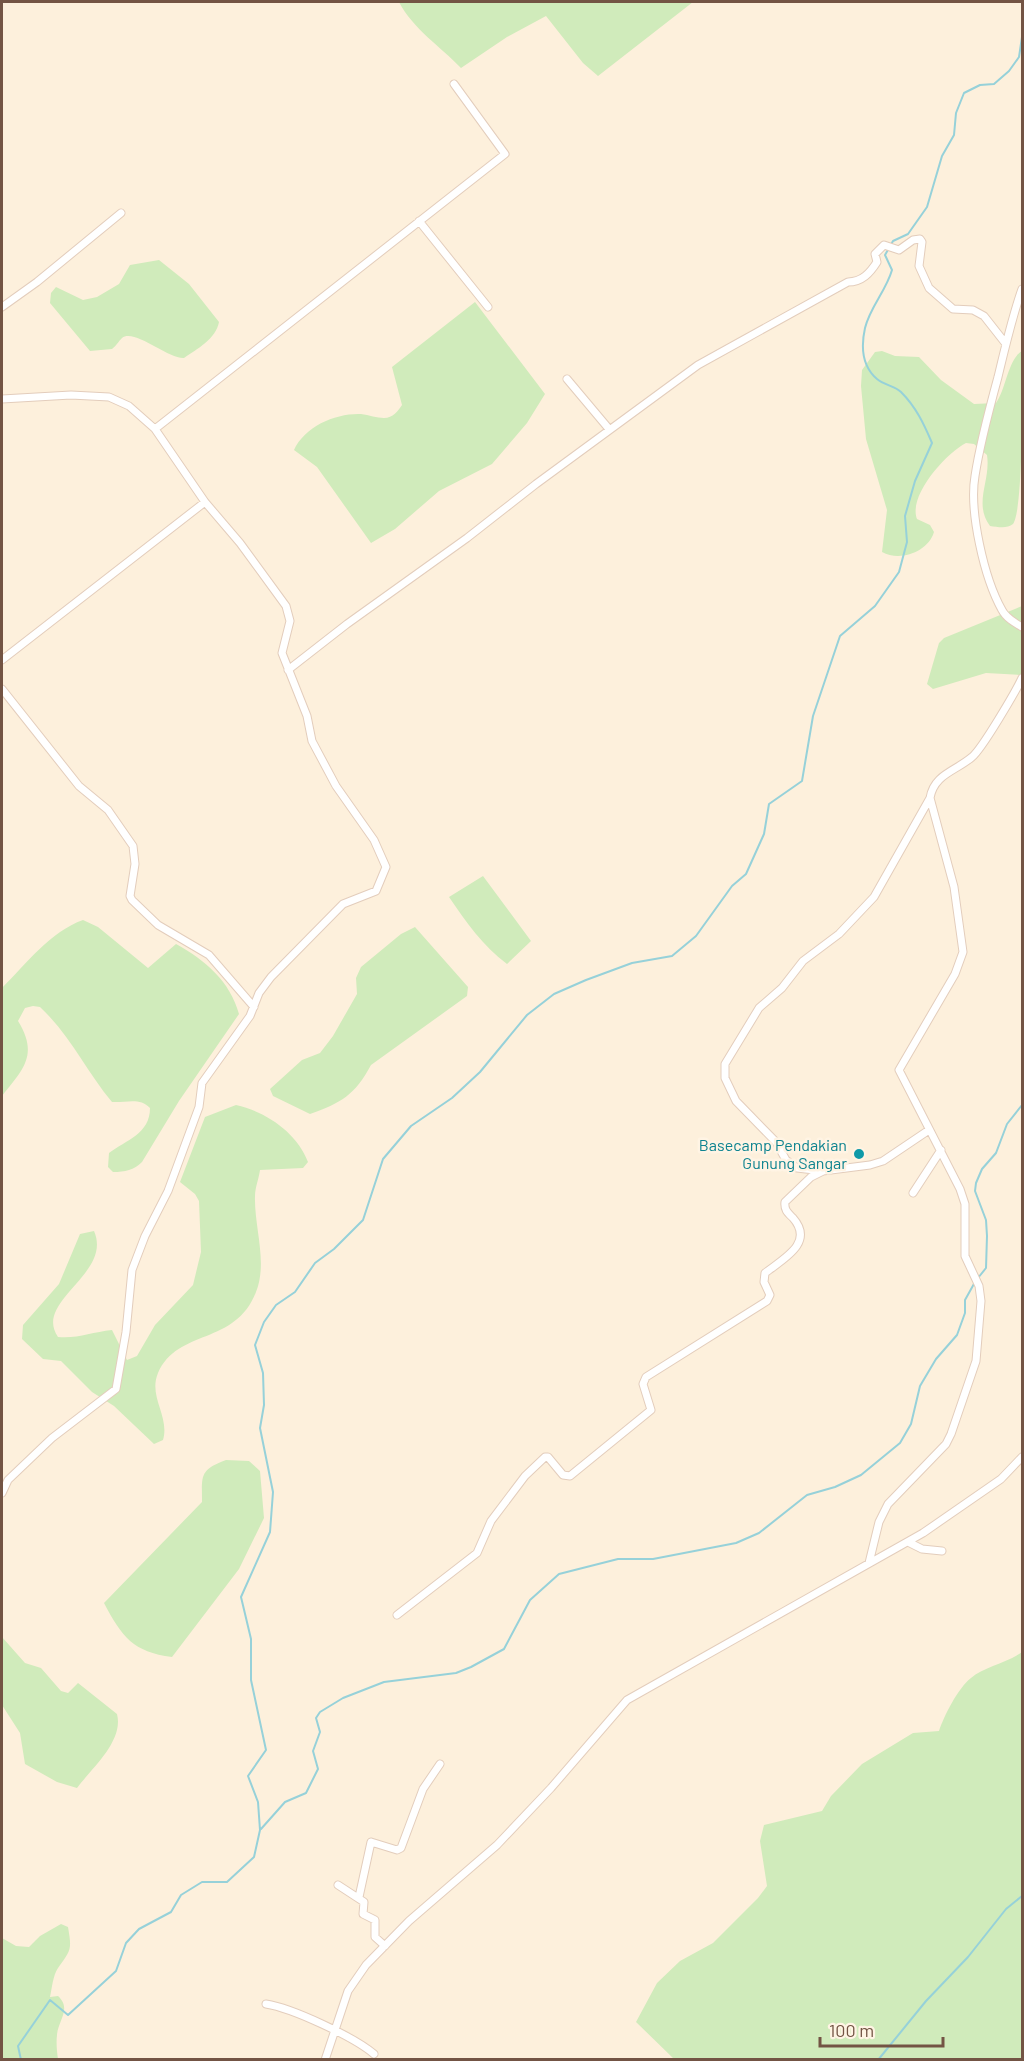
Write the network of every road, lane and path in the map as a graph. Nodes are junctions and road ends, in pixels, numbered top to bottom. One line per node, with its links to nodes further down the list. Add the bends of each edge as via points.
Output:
1 (454, 84): 3 (street, via 505,154)
2 (121, 213): 5 (street)
3 (419, 221): 6 (street); 10 (street)
4 (1023, 289): 7 (street)
5 (2, 307)
6 (488, 307)
7 (1006, 344): 11 (street, via 984,316 973,310 953,309 929,288 919,266 921,240 915,239 899,250 886,245 875,254 878,262 867,275 698,364); 13 (street, via 974,477 975,512 997,599 1006,615)
8 (567, 379): 11 (street)
9 (2, 399): 10 (street, via 109,397 129,406)
10 (155, 429): 12 (street)
11 (609, 429): 15 (street)
12 (205, 502): 14 (street); 15 (street, via 286,606 290,621 282,650)
13 (1023, 627)
14 (2, 660)
15 (288, 670): 19 (street, via 319,756 374,840 386,867 376,891 343,904 271,977)
16 (1023, 678): 18 (street, via 978,751 939,779)
17 (2, 689): 19 (street, via 79,786 108,810 133,846 132,900 158,925 209,955)
18 (930, 798): 20 (street, via 954,887 963,944 961,963 899,1066 899,1074); 22 (street, via 881,888 851,922 803,961 782,988 759,1008 725,1064 725,1078 736,1101 776,1142 786,1160 797,1168)
19 (254, 1007): 25 (street, via 202,1083 199,1107 168,1191 138,1251 116,1389 52,1438 8,1480)
20 (929, 1130): 21 (street); 22 (street, via 883,1161)
21 (941, 1150): 23 (street); 28 (street, via 965,1204 965,1256 979,1286 976,1361 946,1444 888,1504 879,1522)
22 (823, 1171): 29 (street, via 785,1202 786,1210 800,1225 801,1237 794,1250 765,1272 768,1301 644,1379 651,1410 570,1476 563,1475 545,1457 525,1476 491,1521 477,1553)
23 (913, 1193)
24 (1023, 1457): 26 (street, via 980,1495)
25 (2, 1492)
26 (908, 1542): 27 (street, via 922,1549); 28 (street)
27 (942, 1551)
28 (869, 1563): 33 (street, via 627,1700 497,1845)
29 (397, 1615)
30 (440, 1764): 32 (street, via 423,1789 401,1848 371,1842)
31 (338, 1885): 32 (street)
32 (358, 1897): 33 (street, via 365,1904 363,1914 376,1922 375,1936)
33 (385, 1946): 35 (street, via 348,1990)
34 (266, 2004): 35 (street)
35 (335, 2031): 36 (street); 37 (street)
36 (374, 2054)
37 (325, 2060)

